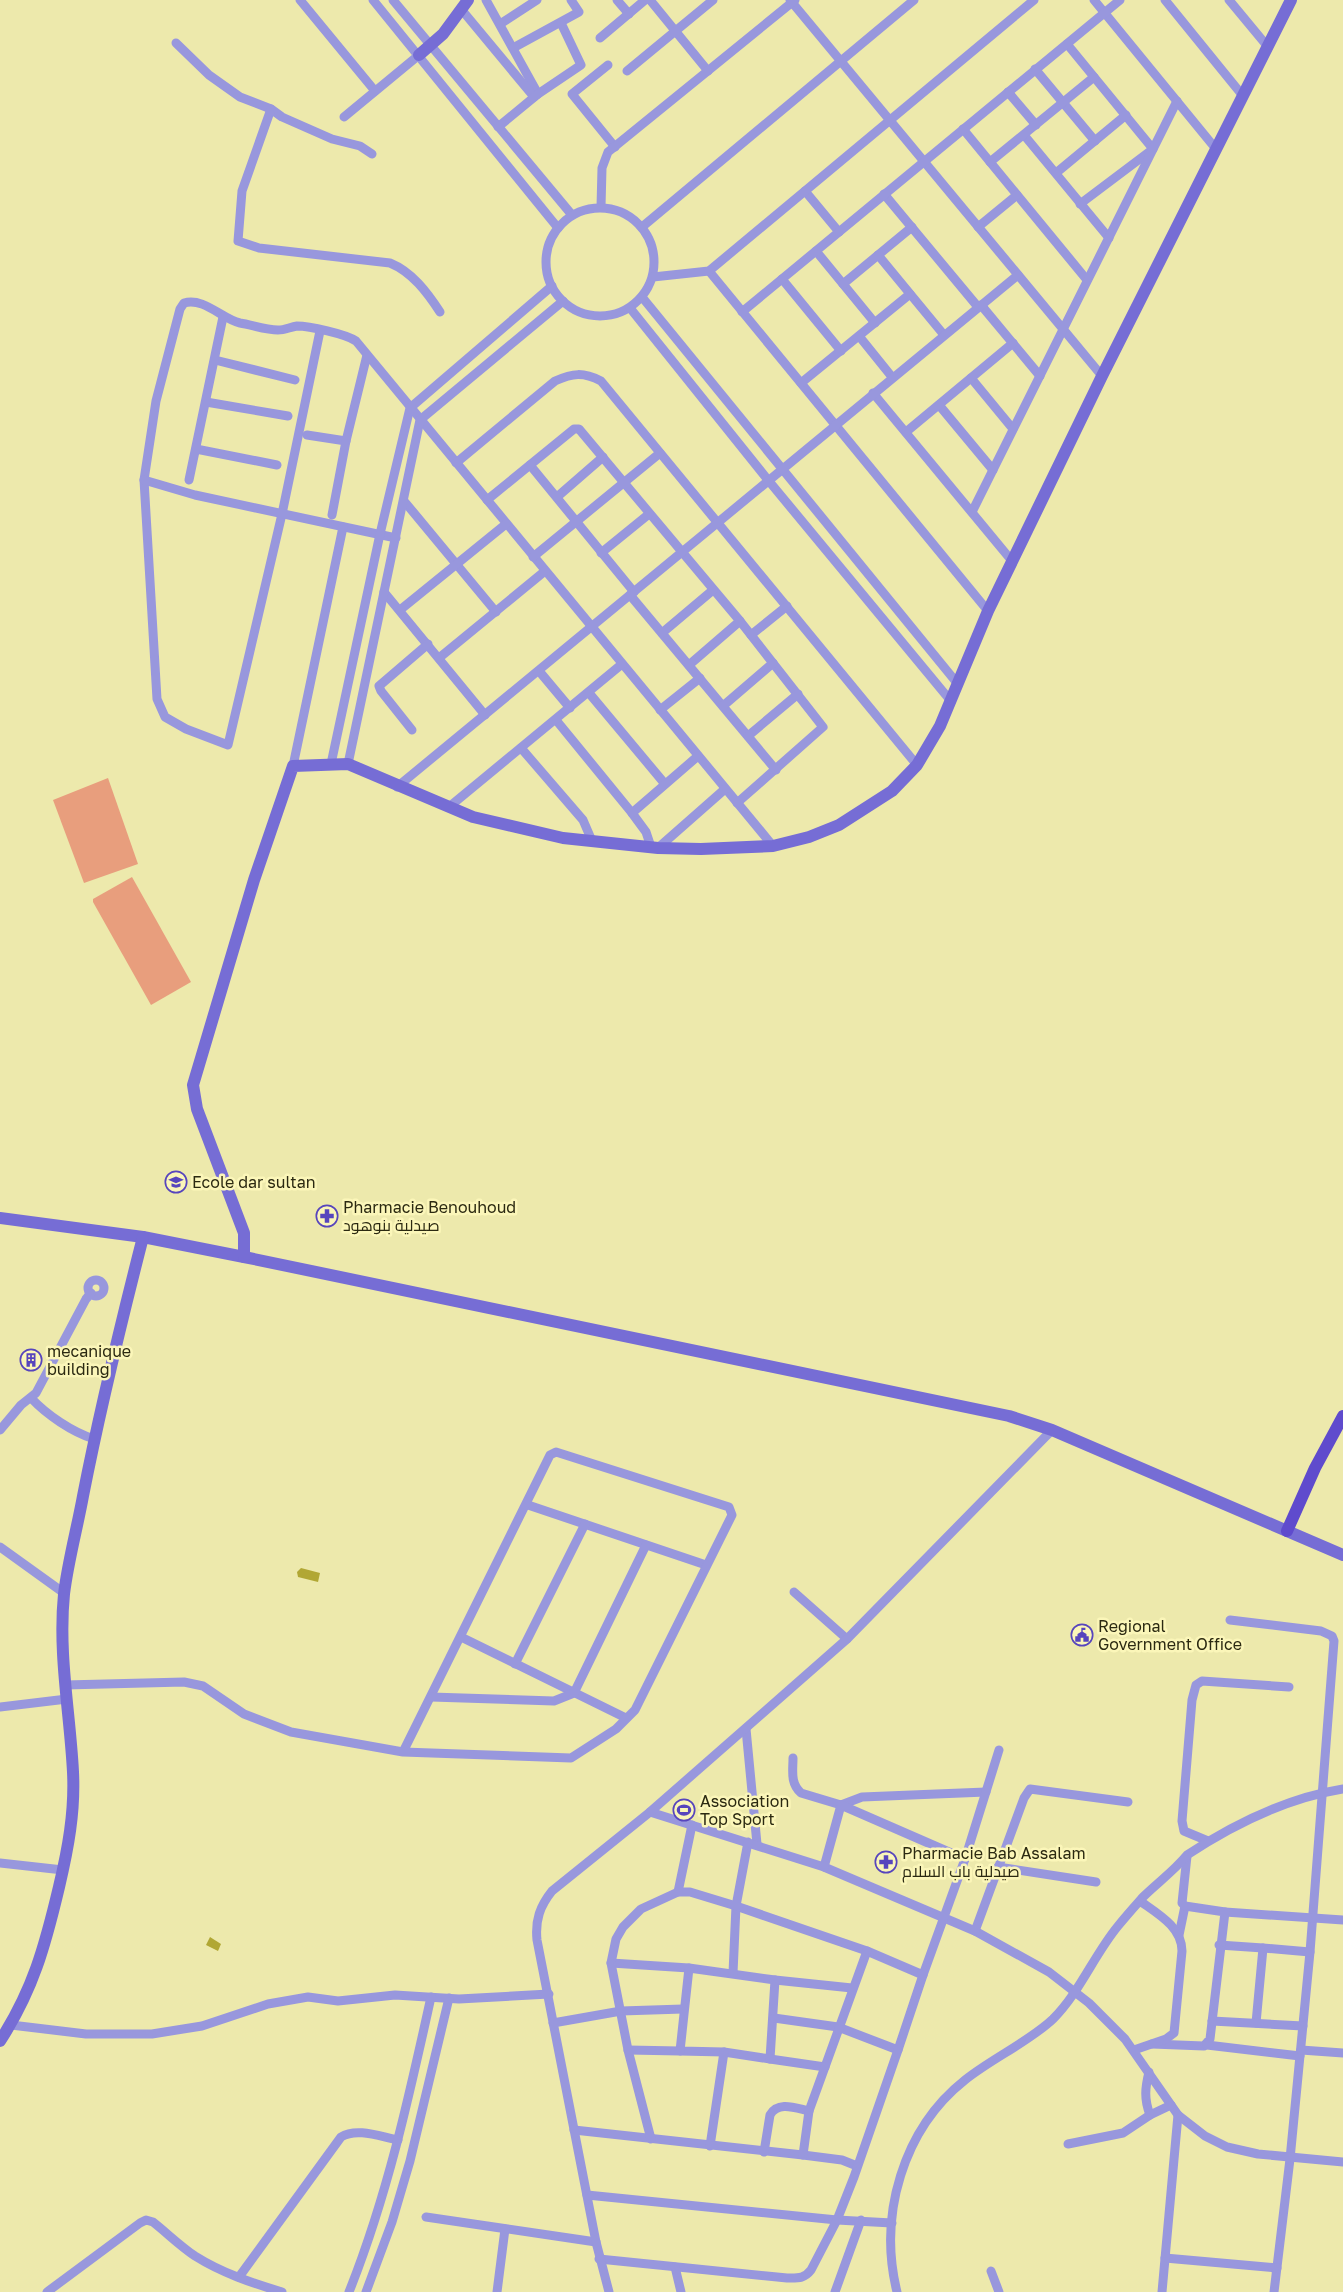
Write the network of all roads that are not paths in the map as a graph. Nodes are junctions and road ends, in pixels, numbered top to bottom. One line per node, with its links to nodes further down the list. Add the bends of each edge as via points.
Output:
1 (300, 0): 38 (street)
2 (373, 0): 31 (street)
3 (394, 0): 28 (street)
4 (486, 0): 23 (street)
5 (537, 0): 23 (street)
6 (571, 0): 22 (street, via 579,12)
7 (617, 0): 21 (street)
8 (645, 0): 21 (street)
9 (650, 0): 24 (street)
10 (713, 0): 24 (street)
11 (914, 0): 32 (street)
12 (1034, 0): 47 (street)
13 (1094, 0): 20 (street)
14 (1120, 0): 20 (street)
15 (1165, 0): 41 (street)
16 (1229, 0): 29 (street)
17 (1291, 0): 29 (main road)
18 (792, 1): 32 (street); 36 (street)
19 (465, 4): 28 (main road); 40 (street)
20 (1104, 13): 27 (street); 42 (street)
21 (629, 14): 25 (street)
22 (561, 23): 30 (street); 40 (street, via 581,65)
23 (500, 24): 30 (street)
24 (675, 31): 35 (street); 36 (street)
25 (600, 38)
26 (176, 43): 44 (street, via 222,85 240,97)
27 (1067, 44): 34 (street); 37 (street)
28 (431, 46): 31 (main road); 49 (street)
29 (1268, 47): 41 (main road)
30 (512, 48): 40 (street)
31 (419, 55): 38 (street); 69 (street)
32 (841, 61): 47 (street); 66 (street)
33 (608, 65): 53 (street, via 572,94)
34 (1036, 69): 39 (street); 43 (street)
35 (627, 71)
36 (708, 71): 53 (street)
37 (1094, 77): 43 (street); 45 (street)
38 (375, 91): 46 (street)
39 (1008, 92): 48 (street); 50 (street)
40 (536, 96): 49 (street)
41 (1243, 96): 55 (main road)
42 (1177, 101): 54 (street); 55 (street)
43 (1063, 102): 48 (street); 52 (street)
44 (271, 109): 56 (street, via 332,139 360,146); 86 (street, via 242,191 238,241 259,248 390,263 410,275)
45 (1126, 115): 52 (street); 54 (street)
46 (344, 117)
47 (890, 120): 57 (street); 60 (street)
48 (1036, 125): 51 (street)
49 (498, 127): 65 (street)
50 (963, 129): 57 (street); 58 (street)
51 (1024, 135): 58 (street); 59 (street)
52 (1095, 141): 59 (street)
53 (615, 147): 64 (street, via 608,152 602,168)
54 (1153, 149): 63 (street); 71 (street)
55 (1216, 149): 99 (main road)
56 (372, 154)
57 (924, 162): 61 (street); 68 (street)
58 (990, 162): 62 (street)
59 (1056, 173): 63 (street)
60 (805, 191): 70 (street); 74 (street)
61 (884, 194): 67 (street); 70 (street)
62 (1017, 195): 68 (street); 78 (street)
63 (1080, 204): 71 (street)
64 (601, 207): 65 (street); 66 (street, via 629,215)
65 (572, 215): 69 (street)
66 (642, 227): 76 (street, via 651,242 655,260)
67 (912, 227): 73 (street); 84 (street)
68 (978, 227): 75 (street)
69 (558, 228): 80 (street, via 546,256)
70 (839, 232): 72 (street)
71 (1109, 238): 78 (street)
72 (816, 251): 77 (street); 79 (street)
73 (878, 255): 79 (street); 81 (street)
74 (709, 271): 76 (street); 87 (street)
75 (1018, 275): 84 (street); 90 (street)
76 (653, 277): 82 (street)
77 (782, 279): 87 (street); 95 (street)
78 (1087, 280): 90 (street)
79 (843, 284): 89 (street)
80 (552, 286): 83 (street); 107 (street)
81 (910, 294): 89 (street); 92 (street)
82 (642, 297): 85 (street); 121 (street)
83 (563, 301): 85 (street, via 578,311 595,316 613,315); 109 (street)
84 (980, 306): 92 (street); 94 (street)
85 (630, 308): 125 (street)
86 (440, 312)
87 (742, 312): 103 (street)
88 (223, 317): 91 (street, via 276,330 296,326); 97 (street); 123 (street, via 209,307 190,302 180,309 156,401)
89 (875, 322): 93 (street)
90 (1063, 329): 98 (street); 99 (street)
91 (320, 331): 96 (street, via 349,337); 131 (street)
92 (944, 335): 100 (street)
93 (859, 336): 95 (street); 100 (street)
94 (1013, 343): 98 (street); 101 (street)
95 (841, 351): 103 (street)
96 (367, 355): 107 (street); 114 (street)
97 (215, 360): 102 (street); 105 (street)
98 (1040, 376): 111 (street)
99 (1102, 376): 143 (main road)
100 (892, 377): 104 (street)
101 (971, 378): 106 (street); 111 (street)
102 (296, 380)
103 (801, 384): 110 (street)
104 (873, 393): 110 (street); 112 (street)
105 (206, 402): 108 (street); 115 (street)
106 (939, 404): 112 (street); 122 (street)
107 (410, 408): 109 (street); 138 (street)
108 (288, 416)
109 (420, 420): 118 (street); 129 (street)
110 (835, 424): 121 (street); 151 (street)
111 (1013, 429): 122 (street)
112 (906, 432): 130 (street)
113 (307, 435): 114 (street)
114 (346, 442): 133 (street)
115 (196, 449): 119 (street); 124 (street)
116 (660, 452): 118 (street, via 601,381 587,374 571,373 554,381); 126 (street); 135 (street)
117 (603, 457): 120 (street, via 576,428); 126 (street); 127 (street)
118 (456, 463): 128 (street)
119 (278, 465)
120 (530, 465): 127 (street); 128 (street)
121 (781, 468): 125 (street); 164 (street)
122 (993, 470): 130 (street)
123 (144, 480): 131 (street); 131 (street, via 157,699 165,717 228,745)
124 (189, 480)
125 (768, 480): 135 (street); 167 (street)
126 (623, 482): 132 (street); 134 (street)
127 (557, 497): 134 (street)
128 (487, 500): 136 (street)
129 (404, 501): 139 (street); 144 (street)
130 (972, 512): 143 (street)
131 (282, 514): 137 (street)
132 (649, 514): 140 (street); 141 (street)
133 (332, 515)
134 (576, 521): 140 (street); 142 (street)
135 (718, 523): 141 (street); 149 (street)
136 (506, 524): 142 (street); 144 (street)
137 (343, 527): 138 (street); 180 (street)
138 (380, 534): 139 (street); 177 (street)
139 (396, 538): 147 (street)
140 (602, 553): 148 (street)
141 (682, 553): 146 (street); 148 (street)
142 (533, 557): 145 (street)
143 (1012, 561): 151 (main road)
144 (456, 565): 150 (street); 152 (street)
145 (545, 571): 152 (street); 154 (street)
146 (713, 590): 153 (street); 155 (street)
147 (384, 592): 150 (street); 178 (street)
148 (632, 594): 154 (street); 155 (street)
149 (786, 606): 156 (street); 179 (street)
150 (400, 610): 157 (street)
151 (988, 610): 164 (main road)
152 (496, 612): 158 (street)
153 (740, 621): 156 (street); 161 (street)
154 (592, 628): 160 (street); 162 (street)
155 (662, 633): 161 (street)
156 (751, 635): 159 (street)
157 (428, 644): 158 (street); 173 (street, via 379,686)
158 (439, 658): 171 (street)
159 (773, 663): 166 (street); 168 (street)
160 (622, 664): 165 (street); 170 (street)
161 (689, 665): 163 (street)
162 (539, 671): 169 (street); 171 (street)
163 (700, 678): 168 (street); 170 (street)
164 (956, 683): 167 (main road)
165 (589, 692): 169 (street); 182 (street)
166 (798, 694): 174 (street); 181 (street, via 823,727)
167 (950, 700): 179 (main road, via 940,726)
168 (723, 706): 174 (street)
169 (570, 708): 172 (street)
170 (660, 710): 176 (street)
171 (485, 716): 183 (street)
172 (556, 720): 175 (street); 187 (street)
173 (412, 730)
174 (748, 736): 181 (street)
175 (521, 748): 186 (street); 188 (street, via 583,820)
176 (698, 756): 182 (street); 184 (street)
177 (331, 764): 178 (main road); 180 (main road)
178 (348, 764): 183 (main road)
179 (917, 764): 189 (main road, via 892,791 839,825 810,838)
180 (292, 766): 193 (main road, via 193,1084 197,1110 244,1233)
181 (776, 770): 185 (street)
182 (665, 784): 187 (street)
183 (398, 787): 186 (main road)
184 (725, 788): 185 (street); 190 (street)
185 (737, 803): 189 (street)
186 (449, 807): 188 (main road, via 522,830)
187 (632, 812): 190 (street)
188 (592, 842): 190 (main road)
189 (773, 846): 190 (main road)
190 (655, 848)
191 (0, 1218): 192 (main road)
192 (143, 1237): 193 (main road); 199 (main road)
193 (244, 1257): 198 (main road, via 1009,1416)
194 (91, 1293): 195 (street, via 36,1394)
195 (30, 1398): 197 (street); 199 (street, via 81,1435)
196 (1343, 1416): 202 (main road)
197 (0, 1430)
198 (1052, 1430): 202 (main road); 211 (street)
199 (94, 1440): 208 (main road)
200 (528, 1505): 201 (street); 206 (street, via 550,1456 556,1452 729,1507 732,1514); 210 (street)
201 (584, 1524): 203 (street); 212 (street)
202 (1287, 1531): 205 (main road)
203 (646, 1545): 206 (street); 215 (street)
204 (0, 1547): 208 (street)
205 (1343, 1554)
206 (706, 1565): 219 (street, via 635,1710)
207 (794, 1592): 211 (street)
208 (64, 1593): 213 (main road)
209 (1230, 1620): 226 (street, via 1321,1631 1332,1636 1334,1646)
210 (461, 1637): 212 (street); 216 (street)
211 (847, 1639): 220 (street)
212 (515, 1664): 215 (street)
213 (65, 1686): 217 (main road); 222 (street, via 184,1682 203,1686 244,1714 291,1732)
214 (1289, 1687): 231 (street, via 1202,1681 1196,1685 1182,1820 1184,1831)
215 (574, 1692): 216 (street, via 554,1701); 219 (street)
216 (431, 1697): 222 (street)
217 (67, 1699): 218 (street); 238 (main road, via 73,1803)
218 (0, 1707)
219 (626, 1718): 222 (street, via 616,1729 571,1758)
220 (746, 1729): 229 (street); 232 (street)
221 (999, 1750): 225 (street)
222 (403, 1752)
223 (793, 1758): 228 (street, via 793,1784 801,1793)
224 (1343, 1789): 226 (street)
225 (986, 1792): 228 (street, via 862,1797); 234 (street)
226 (1322, 1792): 231 (street, via 1258,1815); 245 (street)
227 (1128, 1802): 237 (street, via 1030,1789)
228 (841, 1805): 234 (street); 236 (street)
229 (650, 1812): 230 (street); 261 (street, via 552,1891 542,1905 537,1922 537,1940)
230 (692, 1825): 232 (street); 240 (street)
231 (1208, 1841): 233 (street)
232 (753, 1843): 236 (street); 242 (street)
233 (1187, 1855): 241 (street); 243 (street, via 1182,1903)
234 (965, 1859): 246 (street)
235 (0, 1863): 238 (street)
236 (824, 1867): 246 (street)
237 (998, 1867): 239 (street); 248 (street)
238 (63, 1870): 270 (main road, via 44,1950)
239 (1096, 1882)
240 (678, 1892): 242 (street, via 690,1892); 254 (street, via 632,1916 616,1939)
241 (1140, 1901): 249 (street, via 1168,1922); 260 (street, via 1117,1927)
242 (736, 1906): 252 (street); 256 (street)
243 (1185, 1906): 244 (street); 249 (street)
244 (1225, 1912): 245 (street); 250 (street)
245 (1313, 1917): 247 (street); 253 (street)
246 (944, 1918): 248 (street); 257 (street)
247 (1343, 1920)
248 (975, 1932): 260 (street, via 1026,1958)
249 (1179, 1935): 274 (street, via 1182,1951 1174,2033)
250 (1220, 1944): 251 (street); 267 (street)
251 (1263, 1948): 253 (street); 268 (street)
252 (867, 1951): 257 (street); 259 (street)
253 (1310, 1952): 271 (street)
254 (610, 1963): 255 (street); 265 (street)
255 (689, 1968): 256 (street); 264 (street)
256 (733, 1973): 258 (street)
257 (923, 1975): 277 (street)
258 (775, 1980): 259 (street); 266 (street)
259 (852, 1988): 272 (street)
260 (1075, 1992): 278 (street, via 1101,2013); 304 (street, via 1052,2020 966,2079 937,2107 920,2131 902,2169)
261 (549, 1994): 263 (street); 269 (street)
262 (431, 1996): 263 (street); 270 (street, via 406,1994 338,2001 308,1997 268,2004 202,2026 152,2034 86,2034); 292 (street)
263 (449, 1998): 316 (street, via 408,2168)
264 (683, 2009): 265 (street); 279 (street)
265 (621, 2011): 269 (street); 276 (street)
266 (774, 2018): 272 (street); 283 (street)
267 (1212, 2021): 268 (street); 275 (street)
268 (1256, 2022): 271 (street)
269 (553, 2023): 290 (street)
270 (10, 2025): 273 (main road)
271 (1303, 2026): 281 (street)
272 (838, 2027): 277 (street); 284 (street)
273 (0, 2041)
274 (1152, 2044): 275 (street); 278 (street)
275 (1207, 2045): 281 (street)
276 (628, 2050): 279 (street); 291 (street)
277 (898, 2050): 299 (street)
278 (1134, 2050): 285 (street)
279 (680, 2051): 280 (street)
280 (724, 2052): 283 (street); 294 (street)
281 (1300, 2053): 282 (street); 297 (street)
282 (1343, 2053)
283 (770, 2059): 284 (street)
284 (825, 2067): 287 (street)
285 (1149, 2072): 286 (street); 288 (street, via 1145,2096)
286 (1171, 2105): 288 (street); 289 (street)
287 (809, 2111): 295 (street, via 781,2106 773,2110); 296 (street)
288 (1150, 2115): 293 (street, via 1123,2133)
289 (1178, 2115): 297 (street, via 1194,2130 1227,2147); 307 (street)
290 (574, 2130): 291 (street); 300 (street)
291 (650, 2139): 294 (street)
292 (398, 2140): 312 (street, via 358,2132 342,2136); 315 (street, via 374,2222)
293 (1068, 2144)
294 (710, 2146): 295 (street)
295 (764, 2152): 296 (street)
296 (803, 2155): 299 (street, via 842,2160)
297 (1290, 2158): 298 (street); 310 (street)
298 (1343, 2162)
299 (857, 2166): 302 (street)
300 (586, 2195): 302 (street); 306 (street)
301 (426, 2218): 305 (street)
302 (836, 2220): 303 (street); 309 (street, via 812,2270 800,2278)
303 (861, 2220): 304 (street); 320 (street)
304 (892, 2223): 321 (street, via 892,2264)
305 (505, 2229): 306 (street); 317 (street)
306 (596, 2242): 308 (street)
307 (1165, 2258): 310 (street); 323 (street)
308 (599, 2259): 309 (street); 318 (street)
309 (675, 2267): 319 (street)
310 (1277, 2268): 324 (street)
311 (990, 2271): 322 (street)
312 (239, 2277): 313 (street, via 194,2256 146,2220); 314 (street)
313 (48, 2292)
314 (282, 2292)
315 (348, 2292)
316 (366, 2292)
317 (497, 2292)
318 (609, 2292)
319 (682, 2292)
320 (835, 2292)
321 (897, 2292)
322 (999, 2292)
323 (1162, 2292)
324 (1274, 2292)

